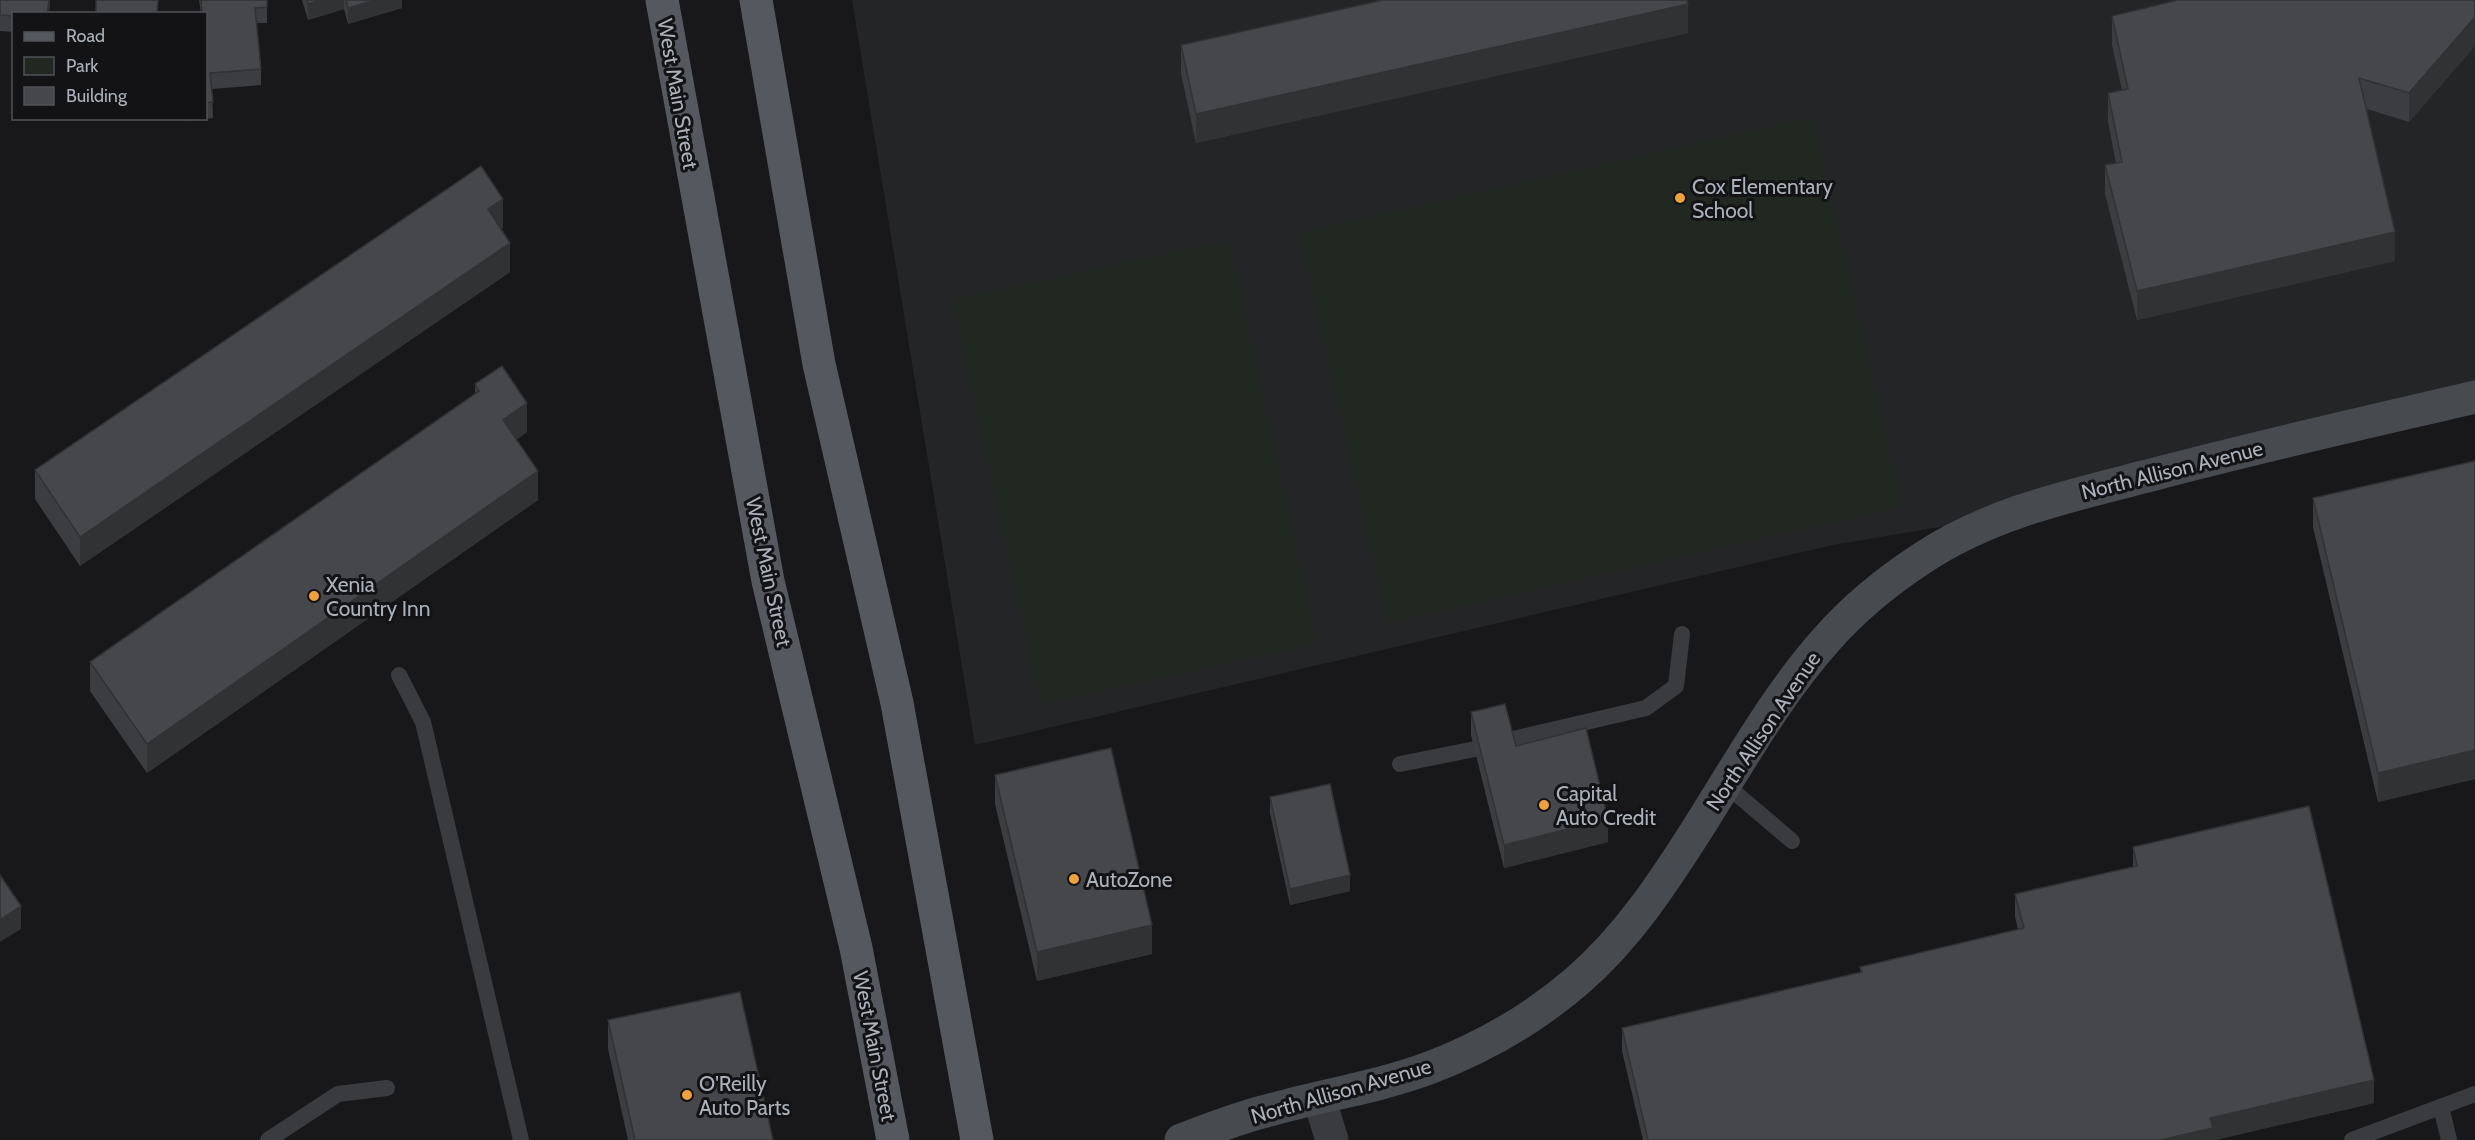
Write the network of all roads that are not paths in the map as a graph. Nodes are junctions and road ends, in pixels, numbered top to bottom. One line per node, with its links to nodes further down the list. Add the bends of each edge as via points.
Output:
1 (662, 0): 17 (main road, West Main Street, via 768,581 856,948)
2 (756, 0): 18 (main road, via 819,364 897,703)
3 (2475, 397): 9 (street, North Allison Avenue, via 2232,453 2044,502 1960,536 1891,580 1825,641 1784,693)
4 (1682, 634): 6 (lane, via 1676,686 1646,708)
5 (399, 675): 16 (lane, via 423,722)
6 (1509, 740)
7 (1474, 749): 8 (lane)
8 (1400, 764)
9 (1726, 785): 10 (lane); 13 (street, North Allison Avenue, via 1626,932 1578,980 1532,1016 1426,1069)
10 (1792, 841)
11 (387, 1088): 15 (lane, via 338,1094)
12 (2475, 1094): 14 (lane)
13 (1319, 1098): 19 (street, North Allison Avenue, via 1267,1110); 20 (street)
14 (2440, 1107): 21 (lane); 22 (lane)
15 (268, 1140)
16 (521, 1140)
17 (893, 1140)
18 (977, 1140)
19 (1181, 1140)
20 (1332, 1140)
21 (2354, 1140)
22 (2449, 1140)

